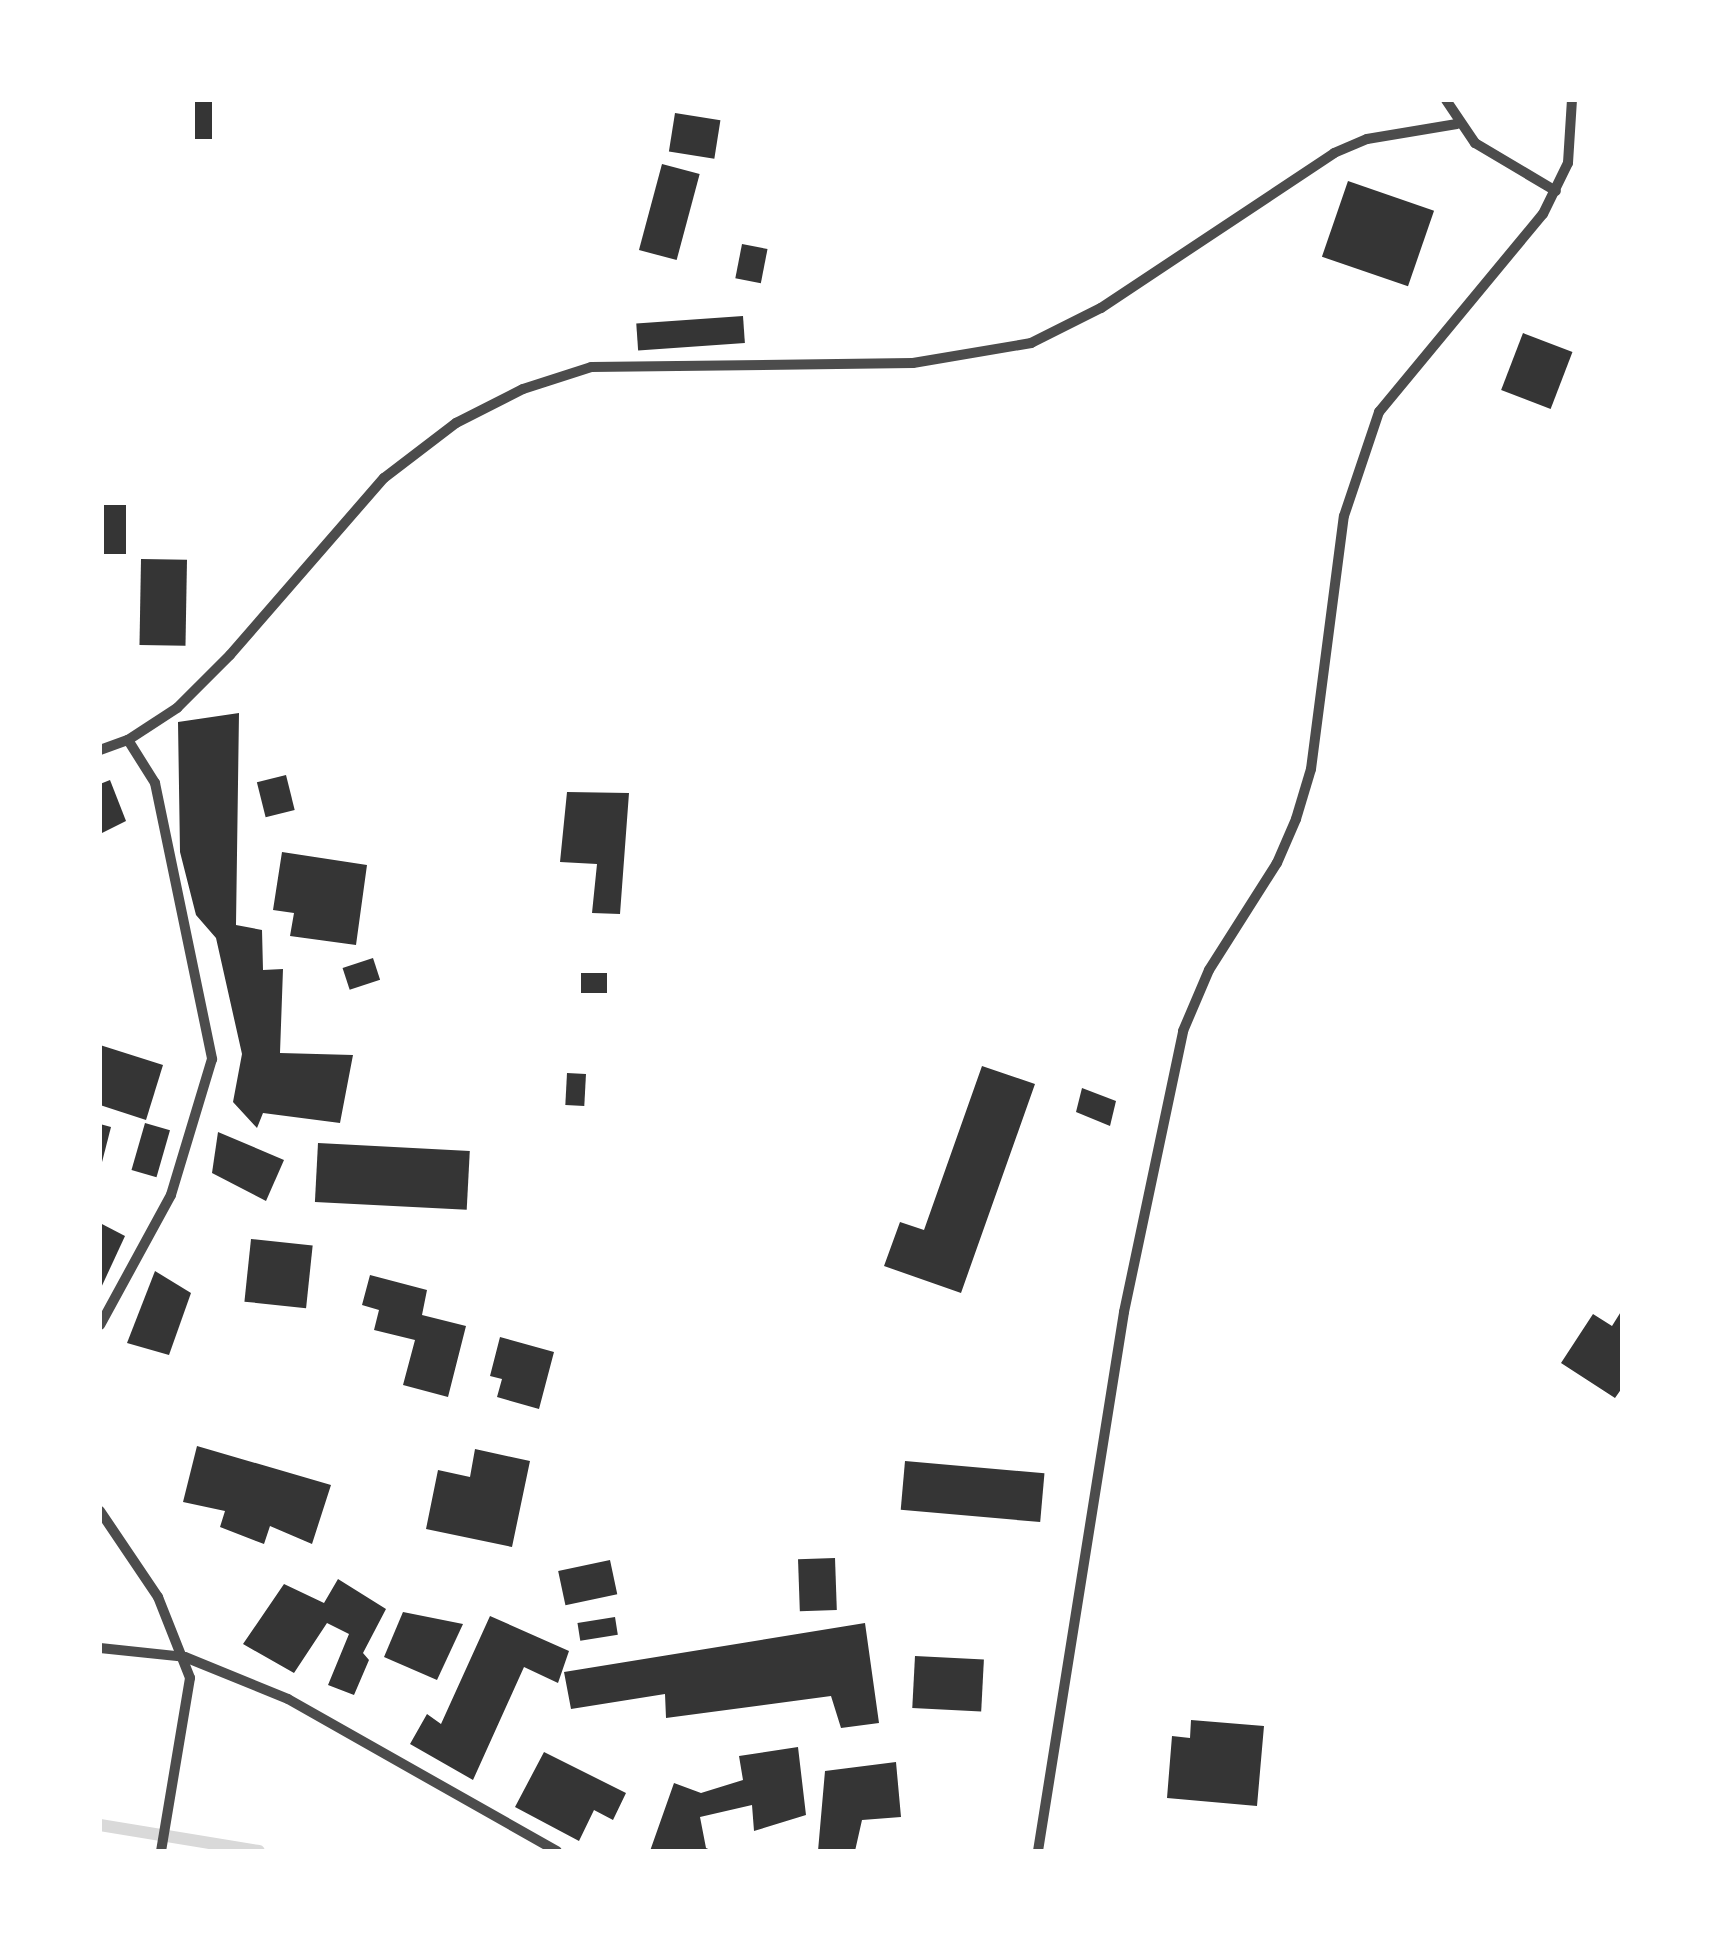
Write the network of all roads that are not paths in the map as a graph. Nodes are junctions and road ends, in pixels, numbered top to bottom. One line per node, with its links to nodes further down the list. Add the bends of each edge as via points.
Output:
1 (1446, 100): 3 (street)
2 (1572, 100): 4 (street, via 1568,164)
3 (1457, 124): 4 (street, via 1528,180); 5 (street, via 1367,140 1334,153 1101,308 1031,343 912,363 591,366 523,389 456,423 384,478 230,655 177,708)
4 (1556, 191): 13 (street, via 1403,375 1378,412 1358,464 1344,516 1301,802 1278,863 1194,1001 1166,1101 1124,1312)
5 (128, 740): 6 (street); 7 (street, via 155,783 212,1059 171,1195)
6 (100, 750)
7 (100, 1325)
8 (100, 1511): 10 (street, via 158,1597)
9 (100, 1648): 10 (street)
10 (185, 1657): 11 (street, via 191,1702); 12 (street, via 288,1699)
11 (161, 1851)
12 (558, 1851)
13 (1038, 1851)

